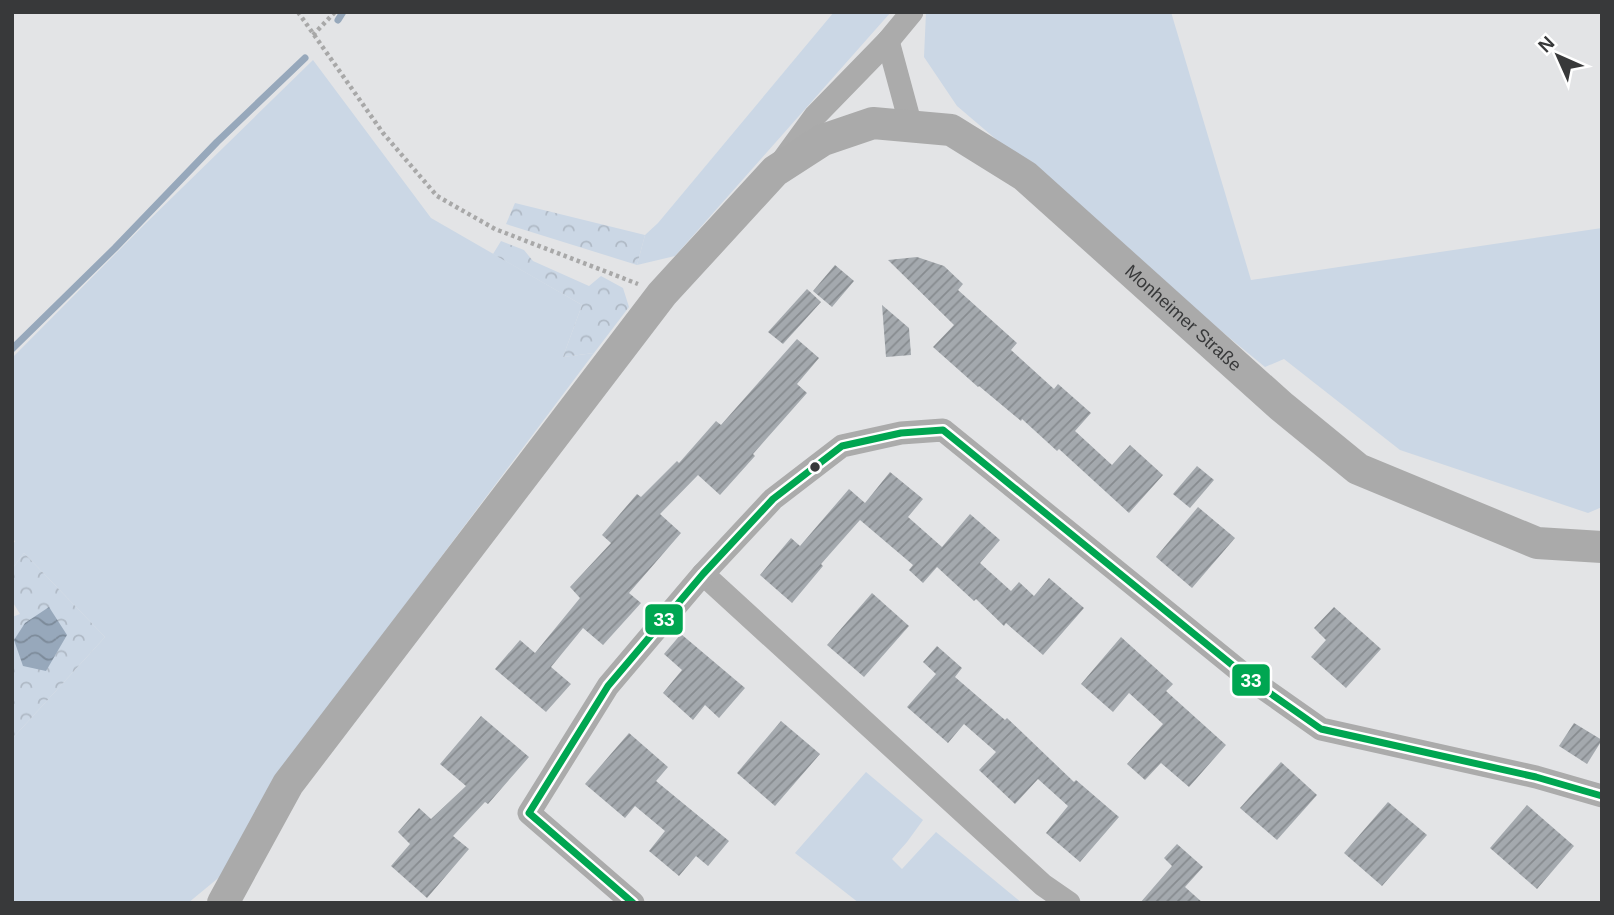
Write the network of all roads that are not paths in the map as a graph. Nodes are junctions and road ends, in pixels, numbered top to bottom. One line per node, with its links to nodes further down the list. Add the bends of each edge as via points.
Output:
1 (912, 12): 2 (street)
2 (888, 41): 3 (street); 4 (street, via 815,116)
3 (911, 126): 4 (main road, Monheimer Straße, via 873,122 823,140); 5 (main road, Monheimer Straße, via 951,130 1025,176 1281,407 1358,468 1537,543)
4 (775, 171): 8 (main road, Monheimer Straße, via 662,294 288,784)
5 (1602, 547)
6 (703, 574): 7 (street, via 773,499 842,446 901,433 943,430 1247,677 1321,729); 9 (street, via 608,687 529,813); 10 (street, via 1042,885)
7 (1602, 796)
8 (223, 903)
9 (633, 903)
10 (1069, 903)

